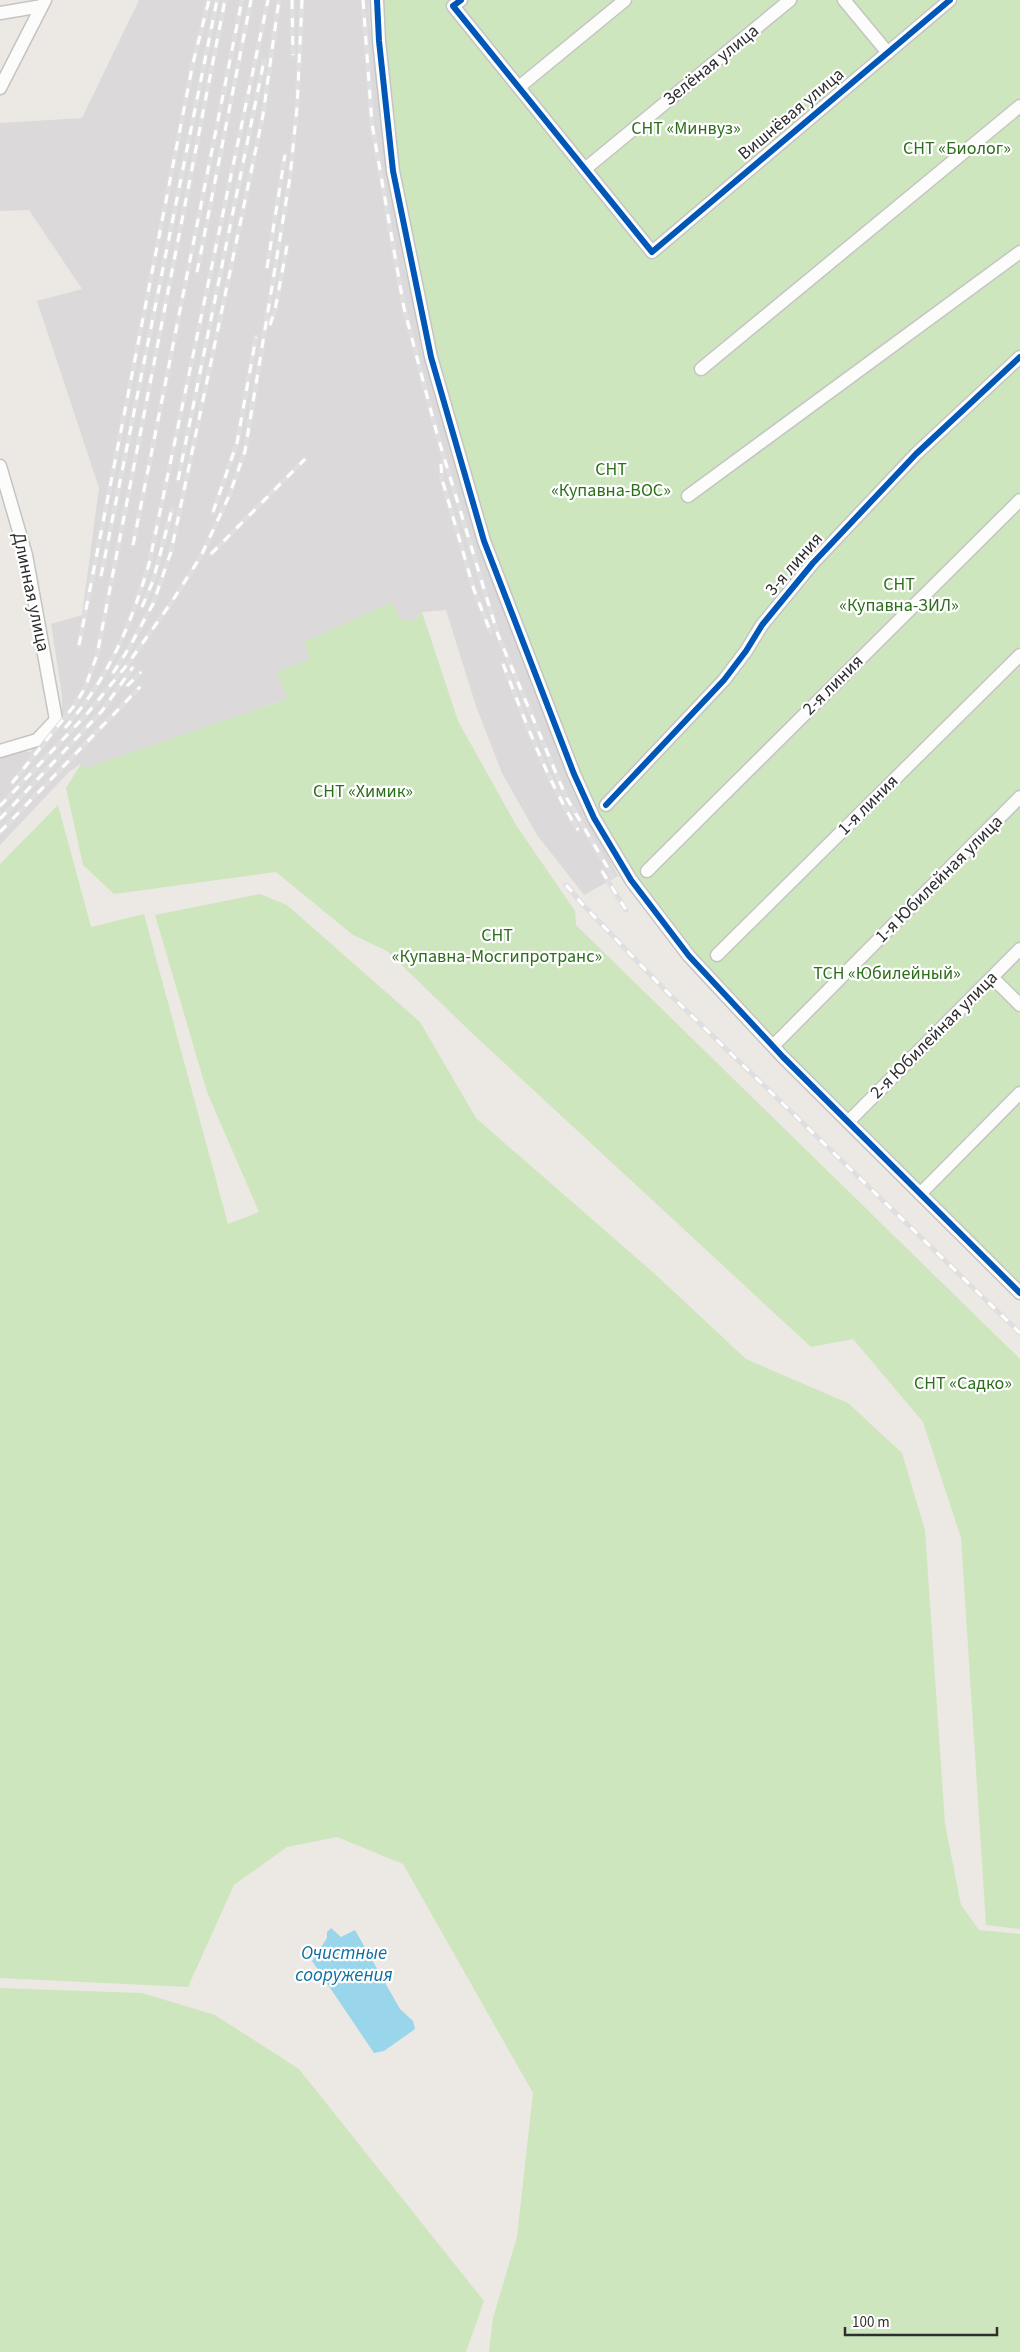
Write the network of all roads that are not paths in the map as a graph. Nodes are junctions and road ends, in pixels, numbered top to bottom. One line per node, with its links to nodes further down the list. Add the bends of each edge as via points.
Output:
1 (377, 0): 29 (street, via 395,181 432,357 484,541 594,818 630,880 689,956)
2 (625, 0): 10 (street)
3 (790, 0): 13 (street, Зелёная улица)
4 (844, 0): 9 (street)
5 (950, 0): 9 (street, Вишнёвая улица)
6 (44, 3): 8 (street); 11 (street)
7 (457, 3): 10 (street)
8 (0, 13)
9 (888, 52): 13 (street, Вишнёвая улица, via 652,252)
10 (518, 87): 13 (street)
11 (0, 88)
12 (1020, 106): 16 (street)
13 (585, 169)
14 (1020, 252): 18 (street)
15 (1020, 357): 23 (street, 3-я линия, via 916,454 813,563 762,625 724,680)
16 (701, 369)
17 (0, 466): 21 (street, Длинная улица, via 26,555 56,720 37,740)
18 (688, 496)
19 (1020, 500): 24 (street, 2-я линия)
20 (1020, 655): 26 (street, 1-я линия)
21 (0, 751)
22 (1020, 798): 29 (street, 1-я Юбилейная улица)
23 (606, 806)
24 (647, 871)
25 (1020, 949): 27 (street, 2-я Юбилейная улица)
26 (717, 955)
27 (992, 977): 28 (street); 31 (street, 2-я Юбилейная улица)
28 (1020, 1005)
29 (773, 1046): 31 (street)
30 (1020, 1093): 32 (street)
31 (848, 1122): 32 (street)
32 (920, 1194): 33 (street)
33 (1020, 1294)

